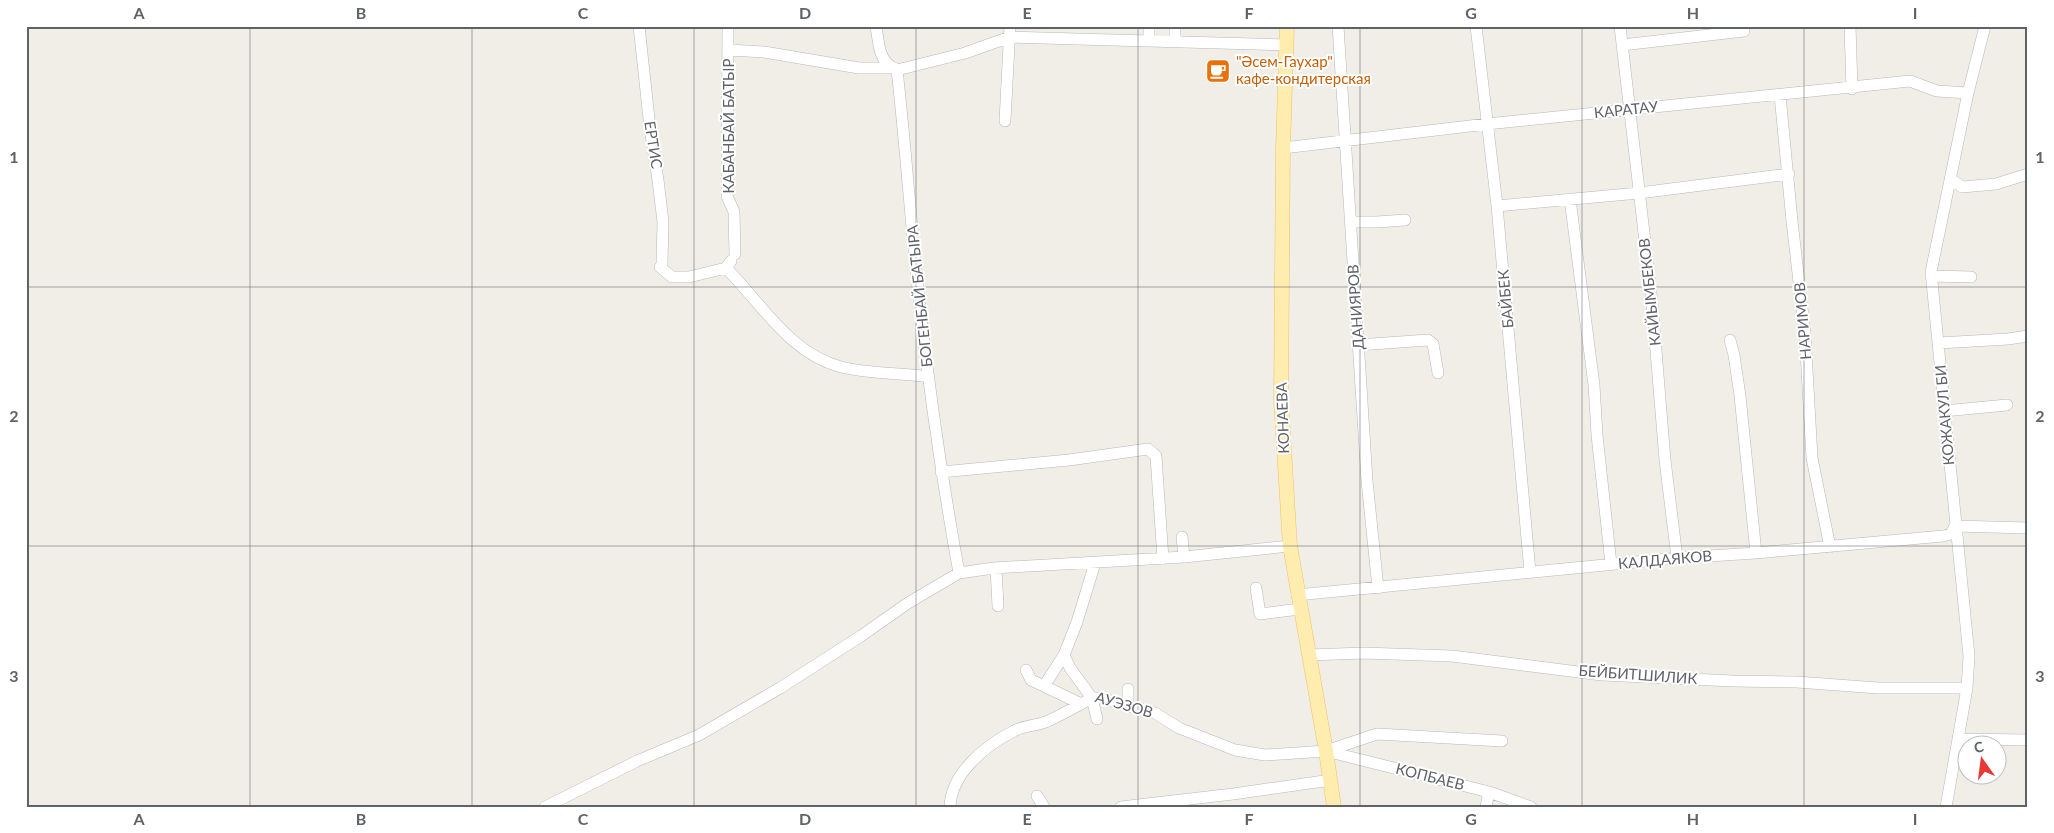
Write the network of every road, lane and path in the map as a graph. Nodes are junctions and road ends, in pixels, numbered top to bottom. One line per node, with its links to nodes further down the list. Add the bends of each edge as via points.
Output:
1 (639, 26): 37 (street, ЕРТИС, via 663,222 661,265 672,277 689,278)
2 (728, 26): 19 (street, КАБАНБАЙ БАТЫР)
3 (876, 26): 20 (street, БОГЕНБАЙ БАТЫРА, via 882,57 887,66)
4 (1149, 26): 15 (street)
5 (1175, 26): 16 (street)
6 (1287, 26): 18 (main road, КОНАЕВА)
7 (1338, 26): 27 (street, ДАНИЯРОВ)
8 (1476, 26): 26 (street, БАЙБЕК)
9 (1620, 26): 17 (street, КАЙЫМБЕКОВ)
10 (1850, 26): 21 (street)
11 (1985, 26): 22 (street, КОЖАКУЛ БИ)
12 (1010, 31): 14 (street); 20 (street, via 965,53); 25 (street)
13 (1744, 31): 17 (street)
14 (1079, 32): 15 (street)
15 (1149, 41): 16 (street)
16 (1175, 41): 18 (street)
17 (1622, 44): 24 (street, КАЙЫМБЕКОВ)
18 (1286, 46): 28 (main road, КОНАЕВА)
19 (729, 50): 20 (street, via 764,52 859,68); 37 (street, КАБАНБАЙ БАТЫР, via 727,196 734,212)
20 (895, 69): 45 (street, БОГЕНБАЙ БАТЫРА)
21 (1852, 88): 22 (street, КАРАТАУ, via 1910,81 1937,91); 23 (street, КАРАТАУ)
22 (1968, 93): 31 (street, КОЖАКУЛ БИ)
23 (1780, 95): 24 (street, КАРАТАУ); 29 (street, НАРИМОВ)
24 (1630, 110): 26 (street, КАРАТАУ); 32 (street, КАЙЫМБЕКОВ)
25 (1005, 121)
26 (1487, 124): 27 (street, КАРАТАУ); 34 (street, БАЙБЕК)
27 (1345, 140): 28 (street, КАРАТАУ); 36 (street, ДАНИЯРОВ)
28 (1283, 148): 52 (main road, КОНАЕВА, via 1281,400)
29 (1788, 174): 32 (street); 53 (street, НАРИМОВ, via 1805,334 1812,458)
30 (2028, 174): 31 (street, via 1996,184 1962,187)
31 (1950, 179): 38 (street, КОЖАКУЛ БИ)
32 (1639, 193): 33 (street); 56 (street, КАЙЫМБЕКОВ)
33 (1570, 199): 34 (street); 59 (street, via 1594,385)
34 (1497, 206): 61 (street, БАЙБЕК)
35 (1406, 220): 36 (street)
36 (1350, 222): 43 (street, ДАНИЯРОВ)
37 (732, 260): 45 (street, via 795,344 821,360 870,372)
38 (1931, 276): 39 (street); 42 (street, КОЖАКУЛ БИ)
39 (1971, 277)
40 (2028, 336): 42 (street)
41 (1730, 340): 54 (street, via 1740,396)
42 (1939, 343): 47 (street, КОЖАКУЛ БИ)
43 (1358, 345): 44 (street, via 1428,340 1433,344); 64 (street, ДАНИЯРОВ)
44 (1438, 373)
45 (929, 377): 48 (street, БОГЕНБАЙ БАТЫРА)
46 (2007, 404): 47 (street)
47 (1944, 411): 49 (street, КОЖАКУЛ БИ)
48 (941, 472): 57 (street, via 1148,449 1156,456); 62 (street, БОГЕНБАЙ БАТЫРА)
49 (1955, 526): 50 (street); 53 (street, КАЛДАЯКОВ, via 1951,534 1943,536); 72 (street, КОЖАКУЛ БИ, via 1969,656)
50 (2028, 528)
51 (1182, 537): 55 (street)
52 (1290, 546): 55 (street); 65 (main road, КОНАЕВА)
53 (1830, 547): 54 (street, КАЛДАЯКОВ)
54 (1756, 553): 56 (street, КАЛДАЯКОВ)
55 (1184, 557): 57 (street)
56 (1677, 558): 59 (street, КАЛДАЯКОВ)
57 (1163, 559): 58 (street)
58 (1095, 563): 60 (street); 68 (street)
59 (1611, 564): 61 (street, КАЛДАЯКОВ)
60 (996, 568): 62 (street); 66 (street)
61 (1530, 572): 64 (street, КАЛДАЯКОВ)
62 (959, 573): 87 (street, via 780,688 699,735 637,761)
63 (1256, 588): 67 (street, via 1260,614)
64 (1378, 588): 65 (street, КАЛДАЯКОВ)
65 (1297, 595): 67 (main road, КОНАЕВА)
66 (998, 606)
67 (1300, 609): 69 (main road, КОНАЕВА)
68 (1064, 655): 71 (street); 74 (street, АУЭЗОВ)
69 (1308, 655): 72 (street, БЕЙБИТШИЛИК, via 1452,656 1602,675 1878,688); 82 (main road, КОНАЕВА)
70 (1026, 670): 71 (street, via 1031,680)
71 (1044, 686): 75 (street)
72 (1968, 688): 78 (street, КОЖАКУЛ БИ)
73 (1128, 690): 76 (street)
74 (1092, 698): 75 (street); 76 (street, АУЭЗОВ); 77 (street)
75 (1081, 704): 88 (street, via 1046,722 1016,730 985,749 958,778)
76 (1128, 706): 82 (street, АУЭЗОВ, via 1155,713 1179,728 1236,750 1265,755)
77 (1097, 719)
78 (1960, 736)
79 (2006, 740): 80 (street)
80 (2028, 740)
81 (1502, 741): 82 (street, via 1377,734)
82 (1326, 751): 84 (main road, КОНАЕВА); 85 (street, КОПБАЕВ)
83 (1956, 758): 94 (street, КОЖАКУЛ БИ)
84 (1330, 780): 90 (street); 91 (main road, КОНАЕВА)
85 (1489, 792): 92 (street); 93 (street, КОПБАЕВ)
86 (1037, 796): 89 (street)
87 (545, 807)
88 (950, 807)
89 (1044, 807)
90 (1121, 807)
91 (1334, 807)
92 (1486, 807)
93 (1531, 807)
94 (1946, 807)

